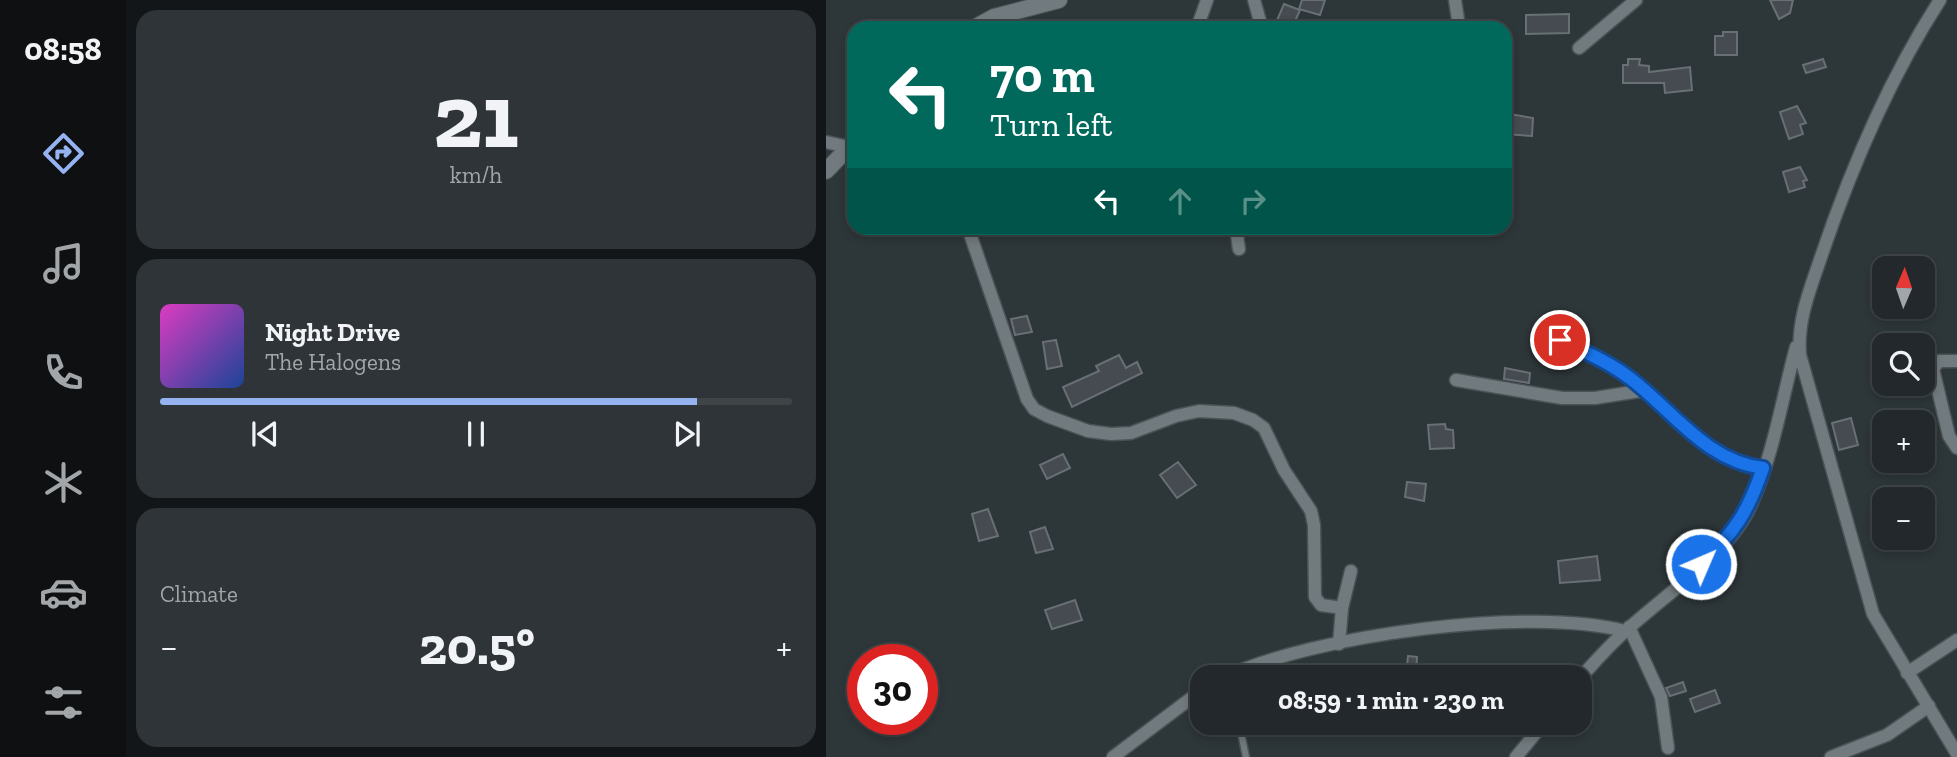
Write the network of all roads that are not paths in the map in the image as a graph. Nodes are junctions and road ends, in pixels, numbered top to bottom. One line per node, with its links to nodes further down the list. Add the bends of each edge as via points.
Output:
1 (1059, 0): 7 (street)
2 (1207, 0): 8 (street)
3 (1254, 0): 9 (street)
4 (1455, 0): 10 (street)
5 (1636, 0): 11 (street)
6 (1940, 0): 19 (street, via 1913,41 1864,145 1831,226)
7 (987, 21)
8 (1200, 21)
9 (1260, 21)
10 (1458, 21)
11 (1579, 48)
12 (826, 142): 13 (street)
13 (847, 144)
14 (847, 149): 15 (street)
15 (826, 171)
16 (970, 235): 27 (street, via 1034,409 1088,431 1111,434 1131,433 1199,411 1253,419 1264,428 1311,511 1315,597 1321,605)
17 (1237, 235): 18 (street)
18 (1238, 249)
19 (1799, 338): 25 (street); 33 (street, via 1873,614)
20 (1560, 340): 23 (street, via 1606,362)
21 (1957, 360): 24 (street, via 1939,361 1933,369 1945,424)
22 (1456, 380): 23 (street, via 1562,398)
23 (1646, 390): 25 (street, via 1709,448 1734,462)
24 (1957, 448)
25 (1763, 468): 28 (street, via 1739,526)
26 (1351, 571): 27 (street)
27 (1342, 608): 30 (street)
28 (1627, 629): 30 (street, via 1497,622); 32 (street); 38 (street, via 1661,697)
29 (1957, 640): 33 (street)
30 (1339, 644): 31 (street)
31 (1251, 665)
32 (1592, 665)
33 (1908, 673): 35 (street)
34 (1190, 699): 40 (street)
35 (1929, 706): 39 (street); 43 (street, via 1887,735)
36 (1241, 735): 41 (lane)
37 (1534, 735): 42 (street)
38 (1668, 748)
39 (1957, 754)
40 (1113, 757)
41 (1246, 757)
42 (1516, 757)
43 (1831, 757)

